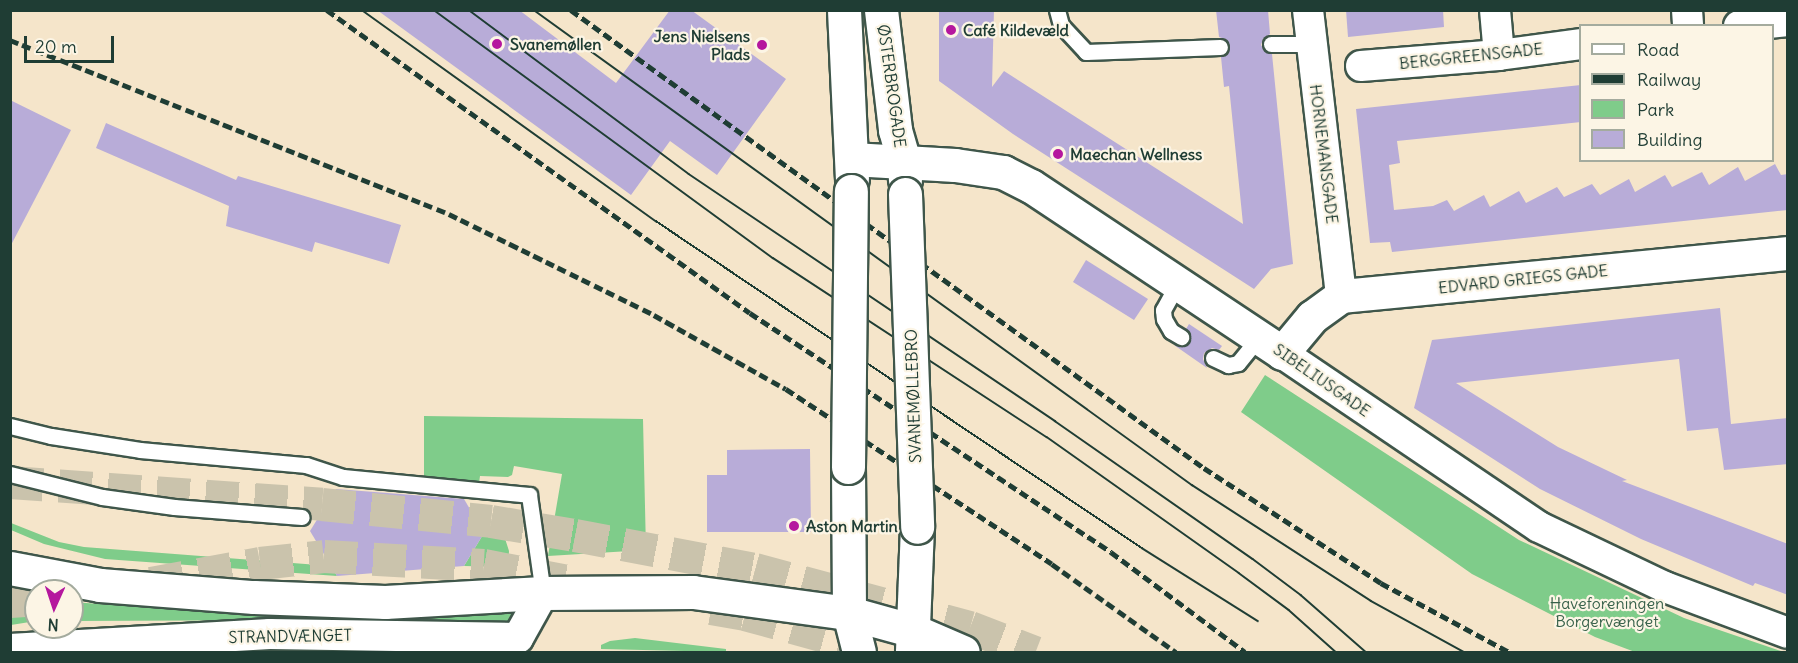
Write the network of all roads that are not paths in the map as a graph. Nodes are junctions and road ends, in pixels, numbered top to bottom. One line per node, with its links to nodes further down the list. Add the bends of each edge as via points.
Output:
1 (844, 10): 15 (street)
2 (881, 10): 14 (street, ØSTERBROGADE, via 895,130)
3 (1057, 10): 11 (lane, via 1061,25 1086,52)
4 (1308, 10): 9 (street, HORNEMANSGADE)
5 (1495, 10): 12 (street)
6 (1788, 21): 7 (street)
7 (1759, 24)
8 (1271, 44): 9 (lane)
9 (1311, 44): 18 (street, HORNEMANSGADE)
10 (1579, 44): 12 (street, BERGGREENSGADE)
11 (1220, 47)
12 (1499, 55): 13 (street, BERGGREENSGADE)
13 (1361, 66)
14 (904, 161): 15 (street, SIBELIUSGADE); 17 (street, SIBELIUSGADE, via 1003,172 1031,186); 31 (street, SVANEMØLLEBRO, bridge, via 917,527)
15 (852, 175): 29 (street, bridge)
16 (1788, 253): 18 (street, EDVARD GRIEGS GADE)
17 (1178, 283): 19 (lane, via 1163,310 1171,331); 20 (street, SIBELIUSGADE)
18 (1341, 296): 20 (street, EDVARD GRIEGS GADE)
19 (1181, 337)
20 (1271, 345): 21 (lane, via 1238,363); 30 (street, SIBELIUSGADE, via 1539,527 1665,587)
21 (1213, 358)
22 (10, 426): 28 (lane, via 140,450 306,465 343,477 529,495)
23 (10, 474): 24 (lane, via 102,497)
24 (303, 517)
25 (10, 568): 26 (street)
26 (100, 585): 27 (street); 28 (street, via 385,602)
27 (84, 587)
28 (543, 593): 29 (street, via 693,592); 32 (street, STRANDVÆNGET, via 518,638 270,634)
29 (849, 613): 31 (street); 33 (street)
30 (1788, 633)
31 (913, 642): 34 (street)
32 (10, 649)
33 (859, 652)
34 (963, 652)

